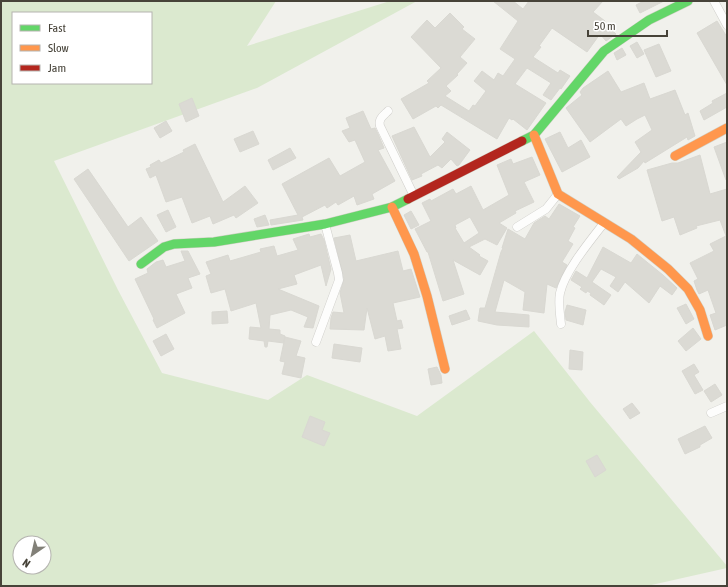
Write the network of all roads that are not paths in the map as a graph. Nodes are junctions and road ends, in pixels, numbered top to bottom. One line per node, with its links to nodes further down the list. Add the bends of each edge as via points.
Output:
1 (688, 1): 6 (street, via 649,20 604,52)
2 (714, 1): 3 (street)
3 (727, 25)
4 (388, 112): 9 (street, via 380,119 380,126)
5 (727, 128): 7 (street)
6 (534, 135): 8 (street); 9 (street)
7 (675, 156)
8 (558, 194): 11 (street); 13 (street, via 546,209)
9 (414, 196): 10 (street)
10 (392, 207): 12 (street); 18 (street, via 414,254)
11 (604, 223): 15 (street, via 575,261 563,284 559,294); 16 (street, via 630,239 688,289 700,310)
12 (325, 224): 14 (street, via 214,242 174,244); 17 (street, via 338,273 338,285)
13 (517, 227)
14 (141, 264)
15 (561, 324)
16 (708, 336)
17 (316, 342)
18 (445, 369)
19 (727, 406): 20 (street)
20 (711, 413)

